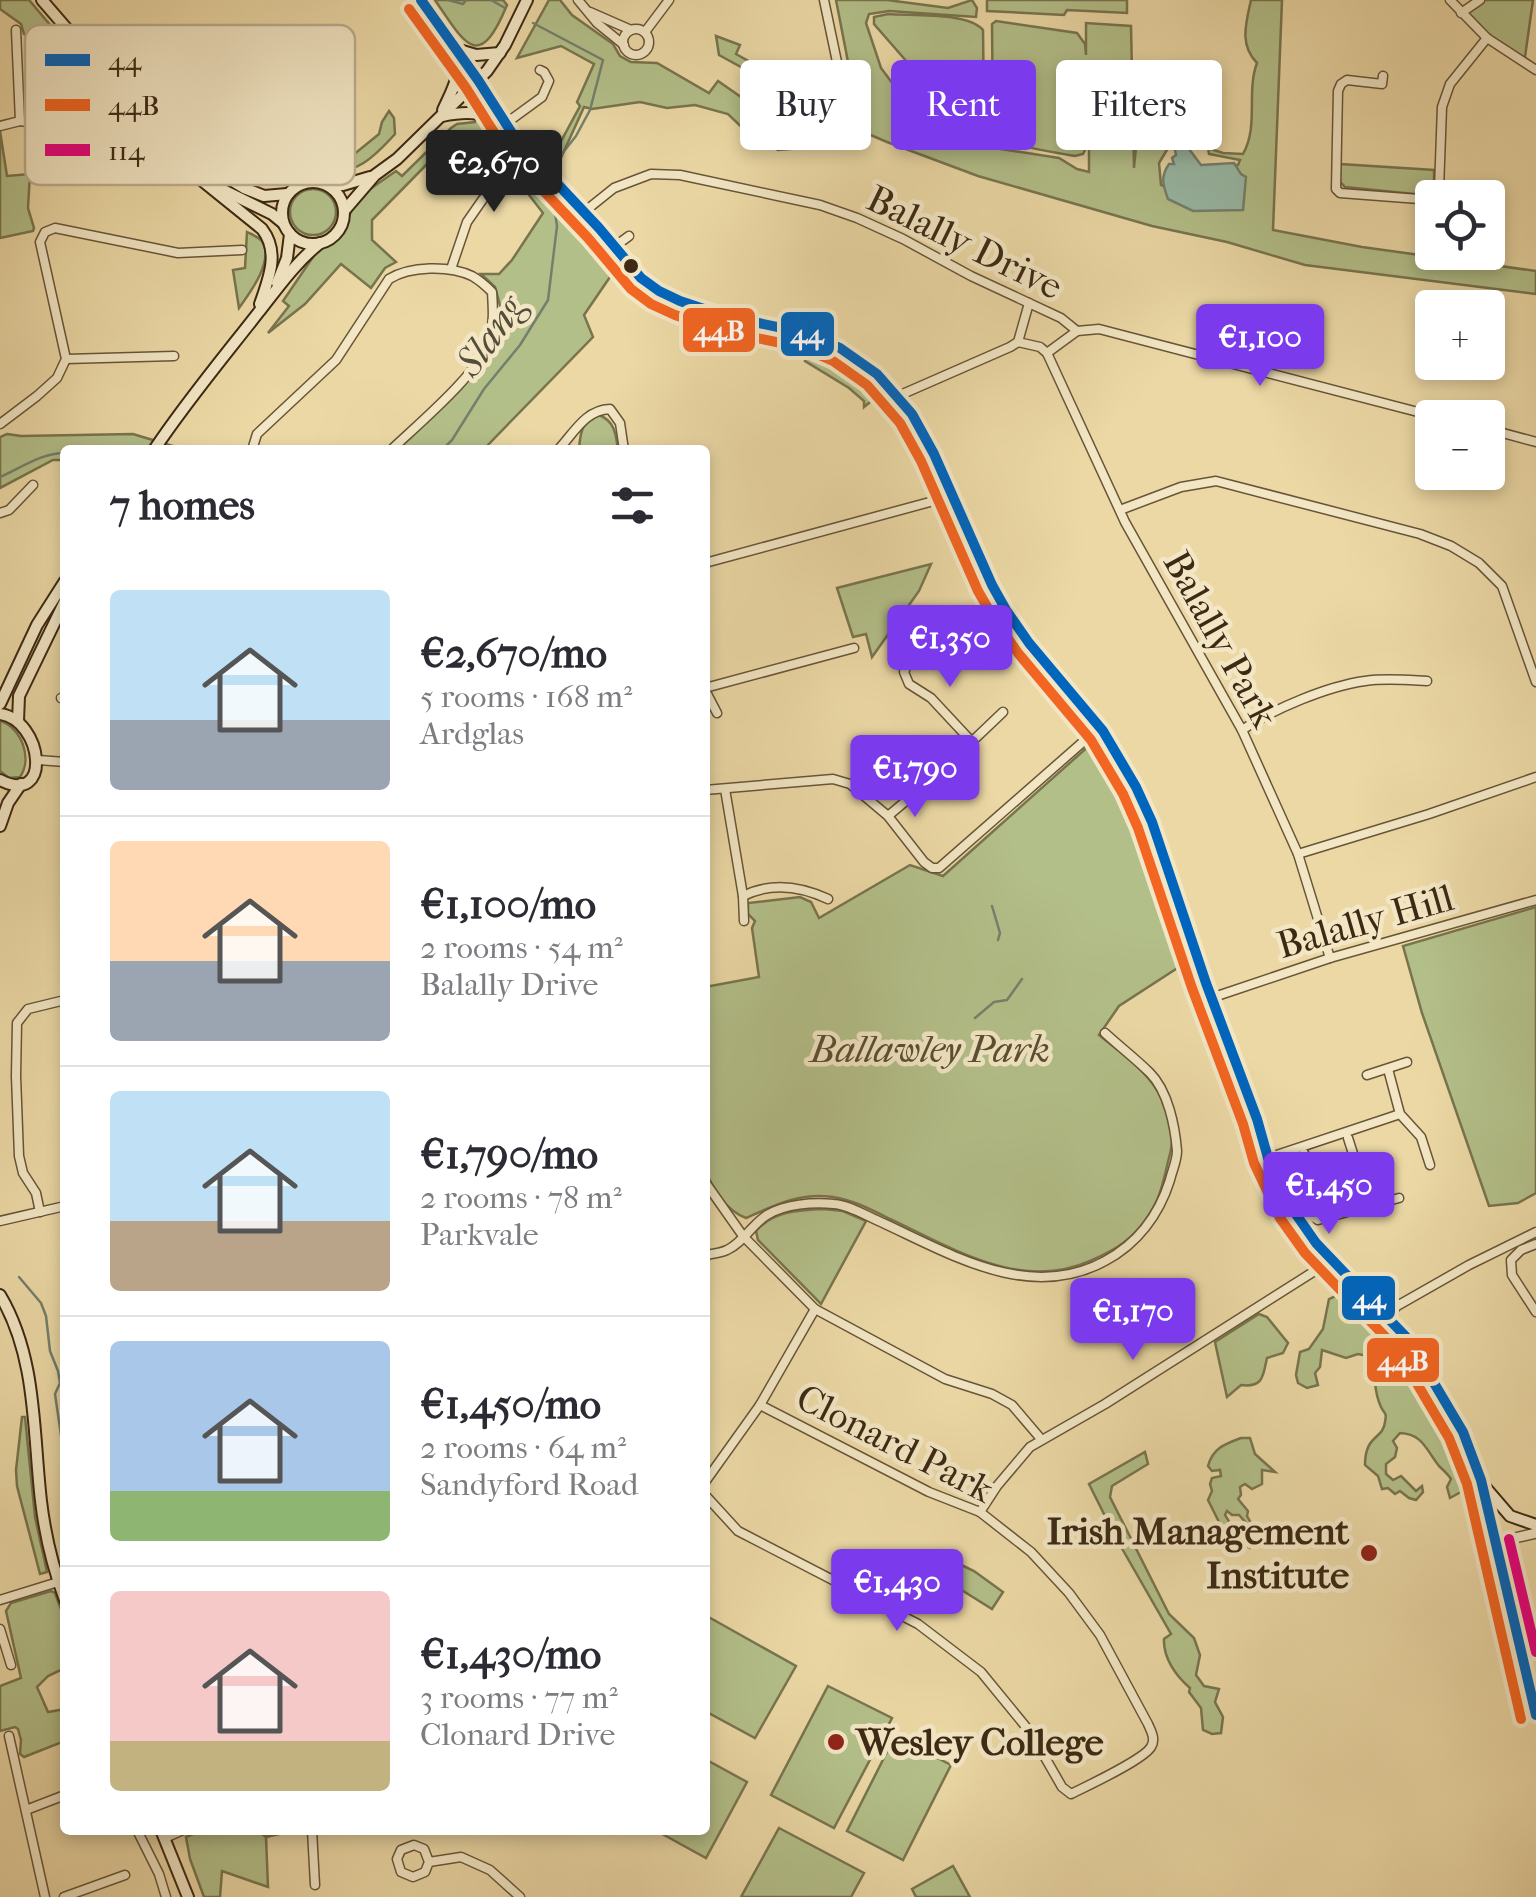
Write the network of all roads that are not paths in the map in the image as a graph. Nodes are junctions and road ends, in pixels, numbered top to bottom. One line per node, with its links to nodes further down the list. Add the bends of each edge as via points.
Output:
1 (42, 0): 11 (main road)
2 (421, 0): 17 (street)
3 (527, 0): 18 (main road)
4 (578, 0): 9 (street)
5 (669, 0): 14 (street)
6 (824, 0): 19 (street)
7 (1450, 0): 10 (street)
8 (1480, 0): 10 (street)
9 (590, 12): 13 (street); 16 (street)
10 (1461, 13): 15 (street)
11 (63, 25)
12 (16, 30): 25 (street)
13 (631, 30): 14 (street); 16 (street)
14 (645, 32): 16 (street, via 645,52 633,54)
15 (1488, 38): 21 (street); 31 (street, via 1450,84 1442,107)
16 (624, 46)
17 (456, 49): 18 (main road); 23 (street); 24 (main road, via 458,78)
18 (500, 53): 23 (main road)
19 (836, 60)
20 (540, 70): 27 (street, via 549,82 542,97)
21 (1536, 70)
22 (1383, 76): 41 (street, via 1382,84 1340,84 1336,189)
23 (478, 80): 24 (main road); 27 (main road)
24 (440, 116): 27 (main road, via 467,111); 30 (main road)
25 (20, 121): 26 (street); 28 (street)
26 (25, 122)
27 (504, 122): 29 (main road)
28 (0, 126)
29 (528, 155): 43 (main road); 49 (street, via 475,210)
30 (375, 175): 32 (main road); 42 (main road)
31 (1439, 180)
32 (355, 182)
33 (207, 185): 52 (main road, via 268,236 272,265)
34 (212, 185): 44 (main road, via 272,214)
35 (239, 185): 40 (main road, via 264,196)
36 (300, 185): 40 (main road)
37 (326, 185): 39 (main road)
38 (346, 185): 39 (main road)
39 (329, 186): 42 (main road)
40 (287, 194): 44 (main road, via 281,211)
41 (1415, 197)
42 (344, 211): 46 (main road, via 336,234)
43 (584, 212): 47 (main road); 51 (street, Balally Drive, via 614,188 651,174 730,184 856,218)
44 (286, 229): 46 (main road, via 300,242); 50 (main road, via 287,258)
45 (628, 236): 47 (street)
46 (320, 244): 50 (main road)
47 (614, 247): 58 (main road, via 659,291 725,316 824,340 862,362)
48 (242, 250): 57 (street, via 178,253 49,229 40,242)
49 (450, 269): 64 (street, via 400,272 389,279 336,360 257,434); 65 (street, via 492,292 490,344 460,385)
50 (273, 293): 52 (main road)
51 (1030, 303): 53 (street, Balally Drive); 54 (street)
52 (257, 314): 63 (main road)
53 (1077, 332): 55 (street); 59 (street, Balally Drive, via 1099,328)
54 (1018, 342): 55 (street); 58 (street)
55 (1047, 352): 70 (street, Balally Park)
56 (174, 356): 57 (street)
57 (66, 359): 60 (street, via 56,378)
58 (898, 396): 69 (main road)
59 (1415, 411)
60 (0, 424)
61 (1505, 434): 62 (street)
62 (1536, 442)
63 (157, 445)
64 (254, 445)
65 (396, 445)
66 (569, 445): 67 (street, via 589,414 610,409)
67 (623, 445)
68 (33, 485): 71 (street)
69 (952, 496): 72 (street); 86 (main road, via 1006,610)
70 (1120, 510): 78 (street, via 1216,481 1451,546 1502,586); 87 (street, Balally Park)
71 (0, 512)
72 (710, 562)
73 (60, 589): 81 (main road)
74 (60, 611): 85 (main road, via 19,696)
75 (921, 642): 88 (street, via 904,672 908,684 931,698)
76 (854, 648): 79 (street)
77 (1428, 680): 87 (street, via 1344,684)
78 (1536, 682)
79 (710, 688)
80 (710, 699): 83 (street)
81 (0, 704)
82 (1004, 712): 88 (street)
83 (717, 713)
84 (0, 714): 85 (main road)
85 (18, 720): 89 (main road)
86 (1100, 727): 96 (street, via 938,868 924,862); 104 (main road, via 1145,807)
87 (1242, 730): 98 (street, Balally Park)
88 (972, 742): 96 (street)
89 (38, 760): 90 (street); 93 (main road, via 37,770)
90 (60, 762)
91 (1536, 777): 98 (street)
92 (0, 780): 93 (main road)
93 (20, 784): 97 (main road)
94 (725, 789): 95 (street); 96 (street, via 833,779 850,784); 99 (street)
95 (710, 790)
96 (888, 816)
97 (0, 826)
98 (1298, 854): 103 (street, Balally Park)
99 (742, 896): 100 (street, via 776,886); 102 (street)
100 (828, 898)
101 (1536, 900): 103 (street, Balally Hill)
102 (744, 921)
103 (1330, 958): 104 (street, Balally Hill)
104 (1211, 998): 113 (main road)
105 (60, 1001): 121 (street, via 28,1009 17,1024 19,1156)
106 (1105, 1032): 124 (street, via 1162,1091 1177,1155 1165,1197 1117,1255 1064,1277 1035,1279 960,1259 836,1204 789,1206)
107 (1407, 1062): 108 (street)
108 (1388, 1068): 109 (street); 110 (street)
109 (1367, 1075)
110 (1400, 1114): 113 (street); 114 (street, via 1421,1138)
111 (1348, 1138): 115 (street, via 1356,1162)
112 (1304, 1153): 115 (street)
113 (1268, 1158): 117 (main road)
114 (1430, 1165)
115 (1312, 1175): 116 (street)
116 (1296, 1180): 117 (street); 119 (street, via 1318,1220)
117 (1280, 1186): 127 (main road)
118 (710, 1189): 124 (street)
119 (1399, 1198)
120 (60, 1207): 121 (street)
121 (40, 1212): 122 (street)
122 (0, 1221)
123 (1536, 1232): 131 (street, via 1468,1265)
124 (744, 1236): 126 (street); 129 (street)
125 (1536, 1244): 130 (street, via 1511,1260 1512,1275)
126 (710, 1255)
127 (1332, 1260): 131 (main road); 133 (street)
128 (0, 1294): 142 (main road, via 29,1376 44,1523)
129 (815, 1309): 132 (street); 133 (street, via 945,1379 1012,1405)
130 (1536, 1312)
131 (1387, 1317): 135 (main road, via 1434,1380)
132 (760, 1406): 134 (street); 137 (street, Clonard Park)
133 (1041, 1439): 137 (street)
134 (710, 1475)
135 (1481, 1482): 138 (main road); 139 (main road, via 1510,1516)
136 (710, 1500): 137 (street, Clonard Park, via 738,1531 918,1624 980,1671 1071,1794 1137,1760 1154,1737 1069,1592 1032,1552)
137 (980, 1512)
138 (1489, 1518): 141 (main road); 144 (main road, via 1487,1572 1492,1589)
139 (1536, 1525)
140 (1536, 1533): 141 (street)
141 (1494, 1543): 144 (main road)
142 (58, 1582): 143 (main road); 145 (street)
143 (60, 1587)
144 (1507, 1598): 148 (main road)
145 (0, 1600)
146 (0, 1628): 147 (street)
147 (11, 1665)
148 (1536, 1715)
149 (9, 1736): 151 (street)
150 (60, 1797): 151 (street)
151 (26, 1810): 158 (street)
152 (140, 1835): 160 (street)
153 (163, 1835): 161 (main road)
154 (312, 1835): 157 (street)
155 (430, 1862): 155 (street, via 414,1878 401,1872 396,1859 414,1845); 162 (street, via 460,1857 490,1870)
156 (125, 1875): 159 (street)
157 (315, 1885)
158 (45, 1897)
159 (64, 1897)
160 (166, 1897)
161 (188, 1897)
162 (520, 1897)

